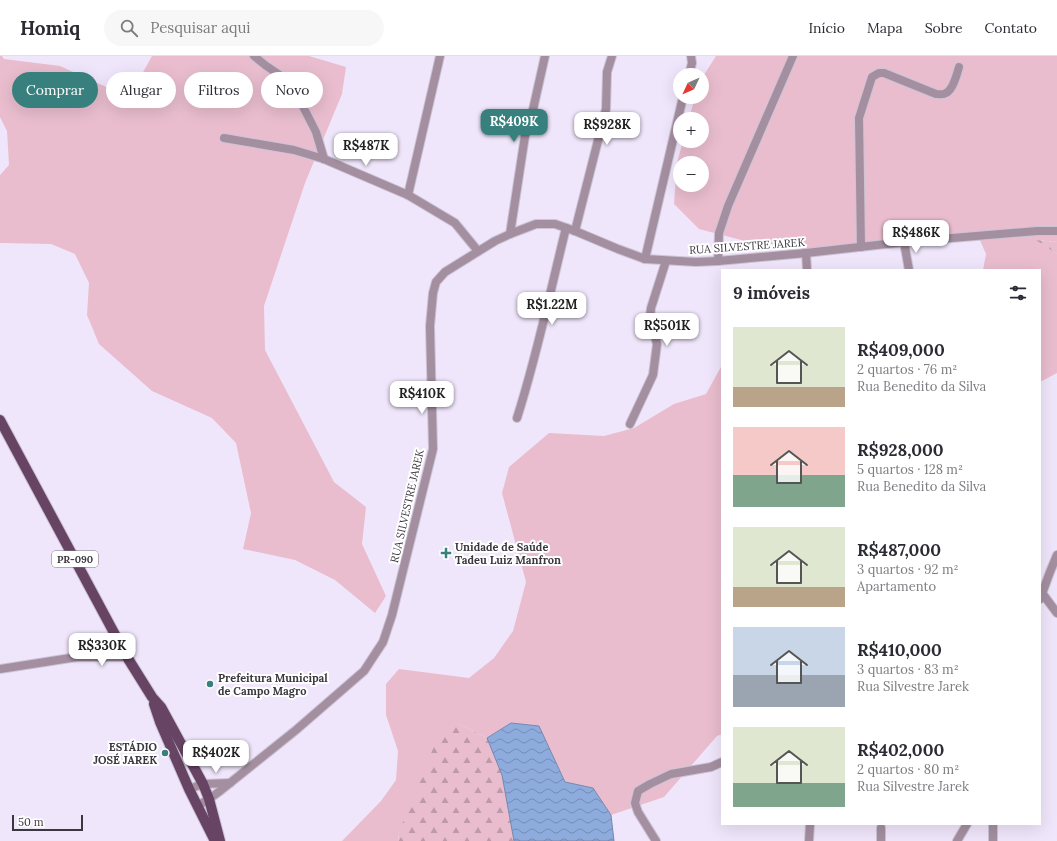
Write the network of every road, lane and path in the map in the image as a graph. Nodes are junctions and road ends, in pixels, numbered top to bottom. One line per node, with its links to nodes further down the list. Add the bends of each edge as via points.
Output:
1 (254, 56): 11 (street, via 284,78 294,89 316,132)
2 (440, 56): 12 (street)
3 (545, 56): 16 (street, via 525,136)
4 (612, 56): 14 (street, via 607,72 606,109)
5 (691, 56): 8 (street)
6 (793, 56): 23 (street, via 728,206 719,233)
7 (959, 67): 18 (street, via 953,86 946,94 936,94 884,72 875,75 870,81 859,118)
8 (691, 68)
9 (682, 104): 21 (street)
10 (224, 138): 11 (street, via 294,150)
11 (324, 160): 12 (street)
12 (408, 196): 19 (street, via 455,224)
13 (566, 228): 14 (street, RUA SILVESTRE JAREK); 16 (street, RUA SILVESTRE JAREK, via 555,224 536,224); 26 (street, via 528,385)
14 (575, 230): 21 (street, RUA SILVESTRE JAREK)
15 (1057, 231): 17 (street, RUA SILVESTRE JAREK)
16 (510, 234): 19 (street, RUA SILVESTRE JAREK)
17 (904, 242): 18 (street, RUA SILVESTRE JAREK); 25 (street)
18 (861, 246): 20 (street, RUA SILVESTRE JAREK)
19 (478, 251): 38 (street, RUA SILVESTRE JAREK, via 446,272 436,282 433,293 430,326 433,449 383,642 364,671)
20 (806, 253): 23 (street, RUA SILVESTRE JAREK); 24 (street)
21 (645, 259): 22 (street, RUA SILVESTRE JAREK)
22 (666, 261): 23 (street, RUA SILVESTRE JAREK); 28 (street, via 651,308 650,317 657,344 652,375)
23 (718, 261)
24 (807, 269)
25 (909, 269)
26 (517, 418)
27 (0, 420): 32 (main road, PR-090)
28 (630, 424)
29 (1057, 555): 30 (street)
30 (1041, 596): 31 (street)
31 (1057, 613)
32 (115, 634): 33 (street); 34 (main road, PR-090)
33 (78, 657): 34 (street); 35 (street)
34 (127, 657): 36 (main road, PR-090)
35 (0, 669)
36 (152, 697): 39 (main road, PR-090, via 165,713); 40 (main road, PR-090)
37 (721, 762): 49 (street, via 711,767 671,774 638,791 635,803 638,812)
38 (230, 783): 39 (street); 41 (street, RUA SILVESTRE JAREK)
39 (203, 784): 40 (street); 41 (main road, PR-090)
40 (189, 789): 42 (main road, PR-090)
41 (210, 799): 42 (street, RUA SILVESTRE JAREK); 48 (main road, PR-090)
42 (197, 806): 47 (main road, PR-090)
43 (810, 825): 50 (street)
44 (966, 825): 52 (street)
45 (993, 825): 53 (street)
46 (881, 828): 51 (street)
47 (215, 841)
48 (220, 841)
49 (656, 841)
50 (809, 841)
51 (882, 841)
52 (957, 841)
53 (993, 841)

